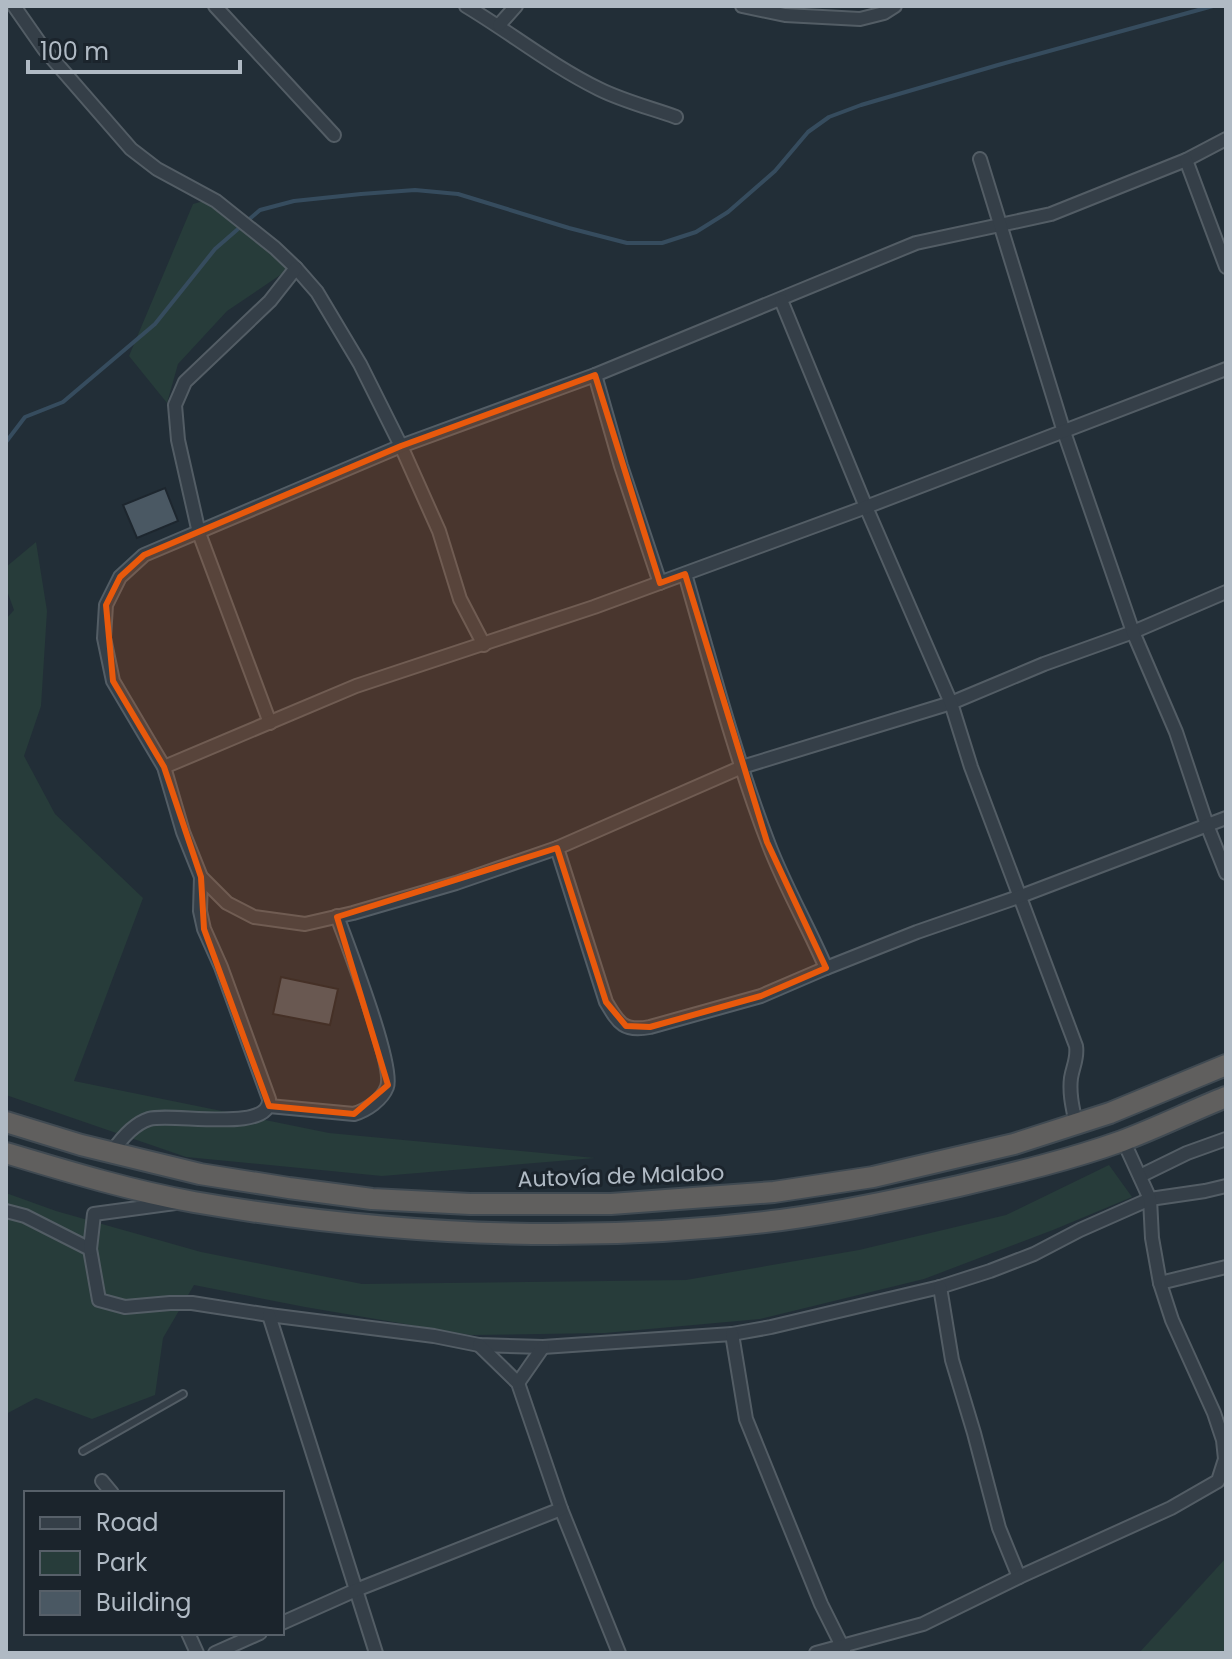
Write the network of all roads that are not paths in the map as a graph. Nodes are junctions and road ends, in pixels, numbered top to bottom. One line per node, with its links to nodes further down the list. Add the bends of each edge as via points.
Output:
1 (14, 6): 15 (street, via 44,49 131,149 216,201)
2 (215, 6): 9 (street)
3 (466, 6): 7 (street)
4 (516, 6): 7 (street)
5 (742, 6): 6 (street, via 785,15 860,19)
6 (895, 6)
7 (499, 25): 8 (street, via 601,90)
8 (676, 117)
9 (334, 135)
10 (1226, 139): 12 (street)
11 (980, 159): 13 (street)
12 (1186, 160): 13 (street, via 1051,214); 14 (street)
13 (1001, 225): 16 (street, via 916,243); 19 (street)
14 (1226, 267)
15 (296, 268): 20 (street, via 317,292 360,364); 22 (street, via 270,301 185,382 175,405)
16 (781, 300): 18 (street); 21 (street)
17 (1226, 369): 19 (street)
18 (595, 375): 20 (street); 24 (street)
19 (1064, 432): 21 (street); 26 (street)
20 (401, 446): 22 (street); 27 (street, via 439,531 460,599)
21 (866, 507): 23 (street); 28 (street)
22 (199, 533): 29 (street); 30 (street, via 144,555 120,577 106,605 104,638 113,681)
23 (685, 574): 24 (street); 31 (street)
24 (660, 583): 27 (street)
25 (1226, 592): 26 (street)
26 (1133, 632): 28 (street); 33 (street, via 1176,732)
27 (484, 645): 29 (street, via 356,686)
28 (951, 703): 31 (street); 37 (street)
29 (270, 723): 30 (street)
30 (164, 767): 36 (street)
31 (742, 767): 34 (street); 39 (street, via 777,866)
32 (1226, 818): 33 (street)
33 (1207, 825): 35 (street); 37 (street)
34 (557, 848): 38 (street); 39 (street, via 606,1002 626,1026 650,1027 761,996)
35 (1226, 873)
36 (201, 877): 38 (street, via 227,903 254,917 305,924); 42 (street, via 204,929)
37 (1021, 896): 39 (street); 44 (street, via 1076,1046 1070,1094)
38 (337, 916): 42 (street, via 372,1015 388,1085 371,1106 354,1114)
39 (826, 968)
40 (1226, 1065): 44 (highway, Autovía de Malabo)
41 (1226, 1097): 46 (highway)
42 (269, 1106): 47 (street, via 253,1118 149,1119 127,1133)
43 (6, 1122): 47 (highway, Autovía de Malabo)
44 (1076, 1124): 47 (highway, Autovía de Malabo, via 873,1177 774,1192 611,1204 372,1199 200,1174)
45 (1226, 1139): 49 (street)
46 (1123, 1140): 49 (street); 52 (highway, via 890,1202 781,1220 637,1232 480,1233 332,1222)
47 (112, 1152)
48 (6, 1153): 52 (highway)
49 (1140, 1176): 51 (street)
50 (1226, 1186): 51 (street)
51 (1150, 1199): 56 (street); 57 (street, via 1034,1254)
52 (191, 1201): 54 (street, via 94,1214)
53 (6, 1211): 54 (street)
54 (90, 1249): 58 (street, via 99,1300 125,1307 192,1303)
55 (1226, 1267): 56 (street)
56 (1160, 1283): 68 (street, via 1223,1440 1225,1459 1218,1481)
57 (940, 1287): 59 (street); 68 (street, via 952,1360 999,1528)
58 (269, 1315): 60 (street); 69 (street)
59 (732, 1334): 61 (street); 72 (street, via 746,1419)
60 (479, 1345): 61 (street); 62 (street)
61 (543, 1347): 62 (street)
62 (518, 1383): 67 (street)
63 (183, 1394): 64 (lane)
64 (83, 1451)
65 (102, 1481): 66 (street)
66 (110, 1491)
67 (561, 1509): 69 (street); 75 (street)
68 (1019, 1577): 72 (street, via 923,1624)
69 (356, 1590): 70 (street); 74 (street)
70 (284, 1622)
71 (256, 1635): 73 (street)
72 (844, 1649): 76 (street)
73 (215, 1653)
74 (376, 1653)
75 (619, 1653)
76 (816, 1653)

